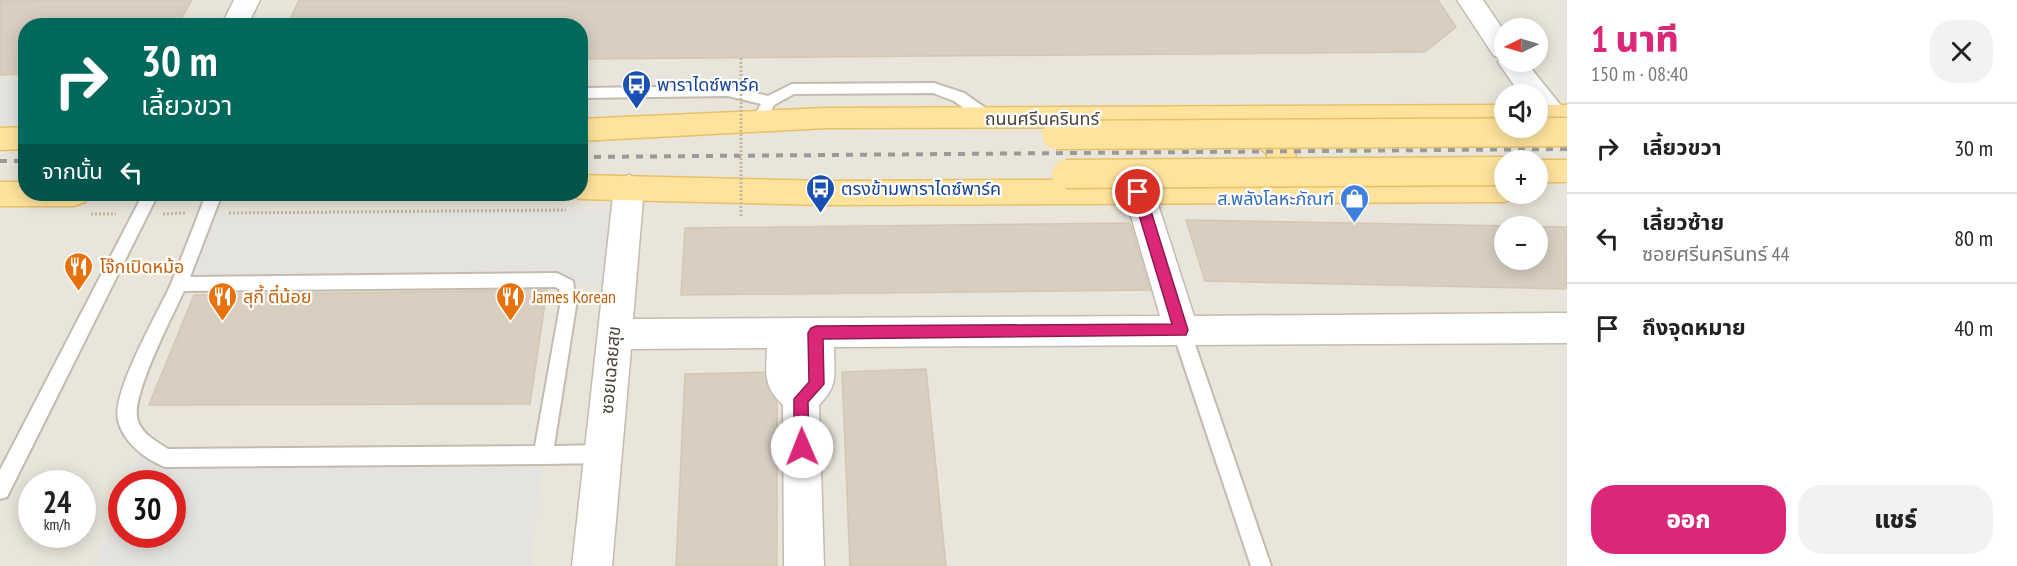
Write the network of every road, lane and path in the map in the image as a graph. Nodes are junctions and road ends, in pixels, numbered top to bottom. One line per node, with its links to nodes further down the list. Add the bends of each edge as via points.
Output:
1 (247, 0): 3 (street)
2 (1470, 0): 4 (street)
3 (238, 18)
4 (1494, 35)
5 (741, 58): 35 (path, bridge)
6 (1520, 72): 10 (street)
7 (588, 93): 8 (lane, via 728,91 749,95)
8 (764, 111): 11 (main road, ถนนศรีนครินทร์, via 989,118); 12 (main road, ถนนศรีนครินทร์)
9 (1494, 115): 11 (main road, ถนนศรีนครินทร์)
10 (1552, 115): 12 (main road, bridge, via 1056,135 760,136)
11 (1211, 117): 23 (main road, via 1266,136 1282,157 1279,170)
12 (633, 129): 13 (main road, ถนนศรีนครินทร์)
13 (588, 130)
14 (18, 138): 15 (main road)
15 (0, 139)
16 (1494, 171): 19 (main road, bridge, via 788,177)
17 (1548, 171): 18 (main road)
18 (1567, 171)
19 (639, 187): 24 (main road, via 768,193); 26 (main road); 40 (street, ซอยเฉลยสุข)
20 (1548, 189): 21 (main road)
21 (1567, 189)
22 (1494, 190): 23 (main road)
23 (1237, 191): 24 (main road)
24 (1138, 192): 38 (street)
25 (1, 196): 27 (main road)
26 (588, 196)
27 (18, 198)
28 (49, 201): 32 (main road)
29 (146, 201): 34 (lane)
30 (211, 201): 33 (lane)
31 (521, 201): 33 (path)
32 (78, 204): 34 (path)
33 (206, 213): 34 (path); 36 (lane)
34 (140, 214): 43 (lane)
35 (741, 218)
36 (179, 284): 42 (lane, via 557,280 567,286 568,306); 42 (lane, via 131,389 127,419 137,440 165,458)
37 (1567, 328): 38 (street)
38 (1181, 330): 39 (street); 46 (lane)
39 (800, 333): 40 (street); 45 (street, via 784,383 801,399)
40 (614, 334): 41 (street, ซอยเฉลยสุข)
41 (603, 454): 42 (lane); 44 (street, ซอยเฉลยสุข)
42 (543, 455)
43 (0, 490)
44 (588, 562)
45 (804, 566)
46 (1261, 566)

